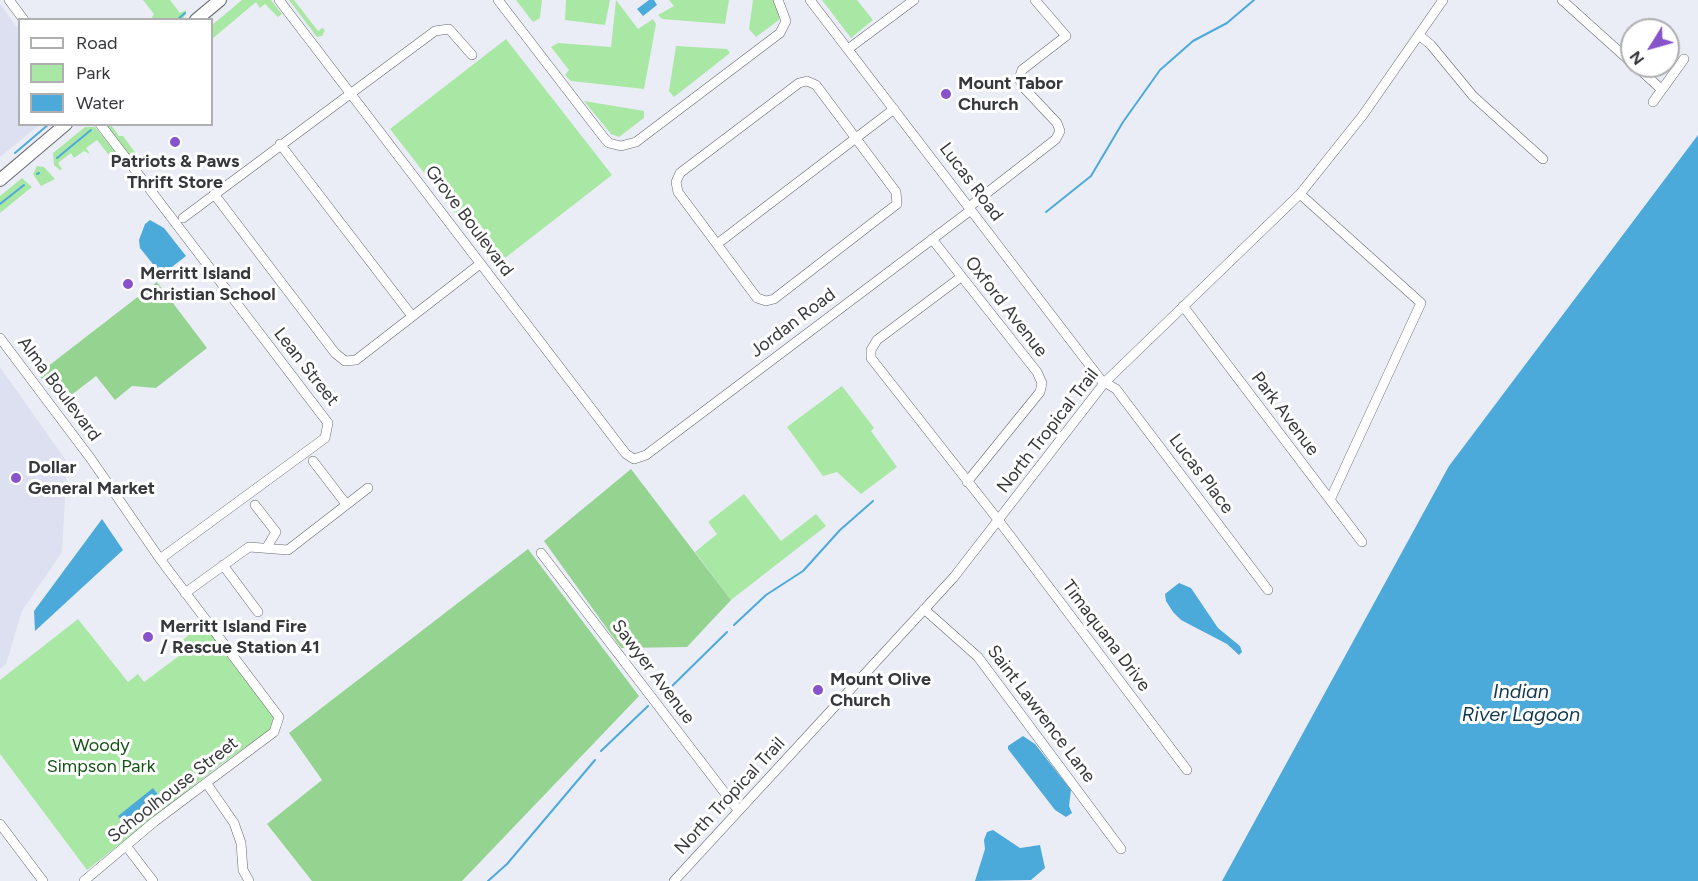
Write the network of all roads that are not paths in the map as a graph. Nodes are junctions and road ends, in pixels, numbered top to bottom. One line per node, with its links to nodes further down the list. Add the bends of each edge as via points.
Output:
1 (9, 0): 11 (street)
2 (220, 0): 12 (main road)
3 (279, 0): 20 (street, Grove Boulevard)
4 (498, 0): 5 (street, via 605,139 621,147 636,142 780,33 786,21)
5 (778, 0)
6 (810, 0): 14 (street, Lucas Road)
7 (914, 0): 14 (street)
8 (1035, 0): 31 (street, Jordan Road, via 1066,36 1022,70 1019,79 1060,131 1056,139)
9 (1443, 0): 13 (street, North Tropical Trail)
10 (1562, 0): 15 (street)
11 (22, 18)
12 (198, 18)
13 (1419, 35): 27 (street, via 1473,96); 30 (street, North Tropical Trail, via 1363,115)
14 (848, 49): 22 (street, Lucas Road)
15 (1620, 52)
16 (472, 55): 20 (street, via 454,32 440,28 364,86)
17 (1684, 59): 19 (street)
18 (1650, 78): 19 (street)
19 (1662, 89): 21 (street)
20 (350, 91): 26 (street); 35 (street, Grove Boulevard)
21 (1653, 102)
22 (894, 109): 25 (street); 31 (street, Lucas Road)
23 (64, 126): 28 (main road)
24 (102, 126): 52 (street, Lean Street, via 328,423 325,438)
25 (856, 138): 34 (street); 34 (street, via 816,85 807,81 799,83 680,173 676,182 678,192); 34 (street, via 898,199 892,209 774,299 757,298)
26 (280, 144): 29 (street); 38 (street)
27 (1543, 159)
28 (0, 180)
29 (214, 194): 32 (street); 38 (street, via 345,361 356,360)
30 (1300, 194): 37 (street, North Tropical Trail); 45 (street, via 1421,303)
31 (970, 208): 33 (street, Jordan Road); 40 (street, Lucas Road)
32 (183, 218)
33 (932, 239): 36 (street, Oxford Avenue); 41 (street, Jordan Road, via 646,455)
34 (717, 244)
35 (480, 264): 38 (street); 41 (street, Grove Boulevard, via 626,454)
36 (961, 277): 43 (street, Oxford Avenue, via 1042,383 1040,392); 43 (street, Timaquana Drive, via 877,340 871,350 876,365)
37 (1183, 306): 40 (street, North Tropical Trail); 45 (street, Park Avenue)
38 (412, 316)
39 (0, 338): 52 (street, Alma Boulevard)
40 (1105, 382): 48 (street, North Tropical Trail); 54 (street, Lucas Place, via 1116,389)
41 (634, 459)
42 (314, 461): 46 (street)
43 (967, 482): 48 (street, Timaquana Drive)
44 (368, 488): 46 (street)
45 (1330, 500): 49 (street, Park Avenue)
46 (346, 504): 50 (street, via 288,550)
47 (255, 505): 50 (street, via 276,532)
48 (999, 521): 56 (street, North Tropical Trail); 59 (street, Timaquana Drive)
49 (1362, 542)
50 (267, 547): 53 (street, via 249,547)
51 (541, 554): 61 (street, Sawyer Avenue)
52 (160, 559): 55 (street, Alma Boulevard)
53 (223, 565): 55 (street); 57 (street)
54 (1268, 590)
55 (185, 593): 58 (street, Alma Boulevard, via 276,711)
56 (924, 609): 61 (street, North Tropical Trail); 64 (street, Saint Lawrence Lane, via 978,657)
57 (258, 612)
58 (279, 722): 60 (street, Schoolhouse Street, via 274,732)
59 (1187, 770)
60 (207, 784): 63 (street, Schoolhouse Street); 68 (street, via 238,833 243,870)
61 (738, 810): 69 (street, North Tropical Trail)
62 (0, 824): 65 (street)
63 (127, 847): 66 (street, Schoolhouse Street); 67 (street)
64 (1121, 849)
65 (43, 881)
66 (84, 881)
67 (153, 881)
68 (249, 881)
69 (674, 881)

